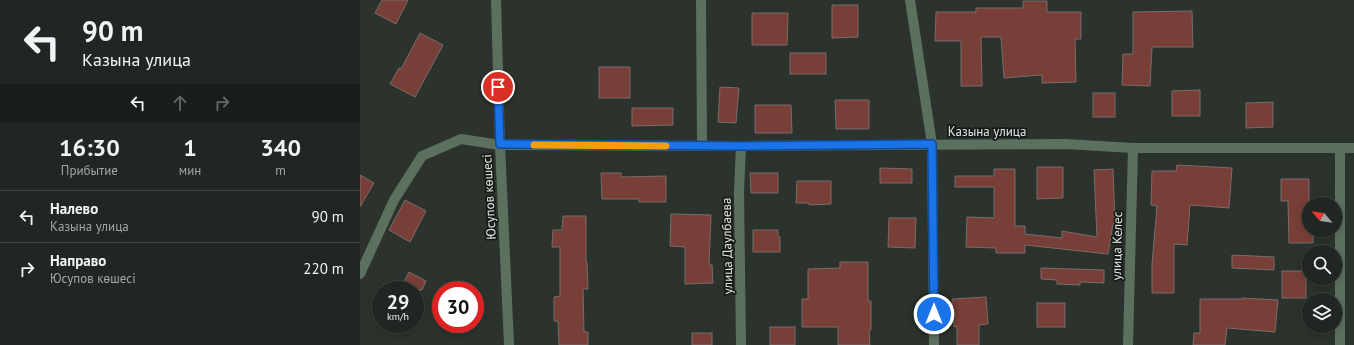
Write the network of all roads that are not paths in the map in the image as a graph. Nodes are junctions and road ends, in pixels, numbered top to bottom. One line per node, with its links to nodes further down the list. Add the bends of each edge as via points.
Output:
1 (496, 0): 4 (street, Юсупов көшесі)
2 (701, 0): 6 (street)
3 (910, 0): 5 (street)
4 (500, 144): 6 (street, Казына улица); 11 (street, Казына улица, via 461,139 422,156 394,200); 12 (street, Юсупов көшесі)
5 (932, 144): 7 (street, Казына улица); 8 (street, Казына улица, via 1066,144); 14 (street)
6 (702, 146): 7 (street, Казына улица)
7 (740, 146): 13 (street, улица Даулбаева)
8 (1132, 148): 9 (street, Казына улица); 15 (street, улица Келес)
9 (1340, 148): 10 (street, Казына улица); 16 (street)
10 (1354, 148)
11 (360, 274)
12 (509, 345)
13 (740, 345)
14 (934, 345)
15 (1128, 345)
16 (1340, 345)

